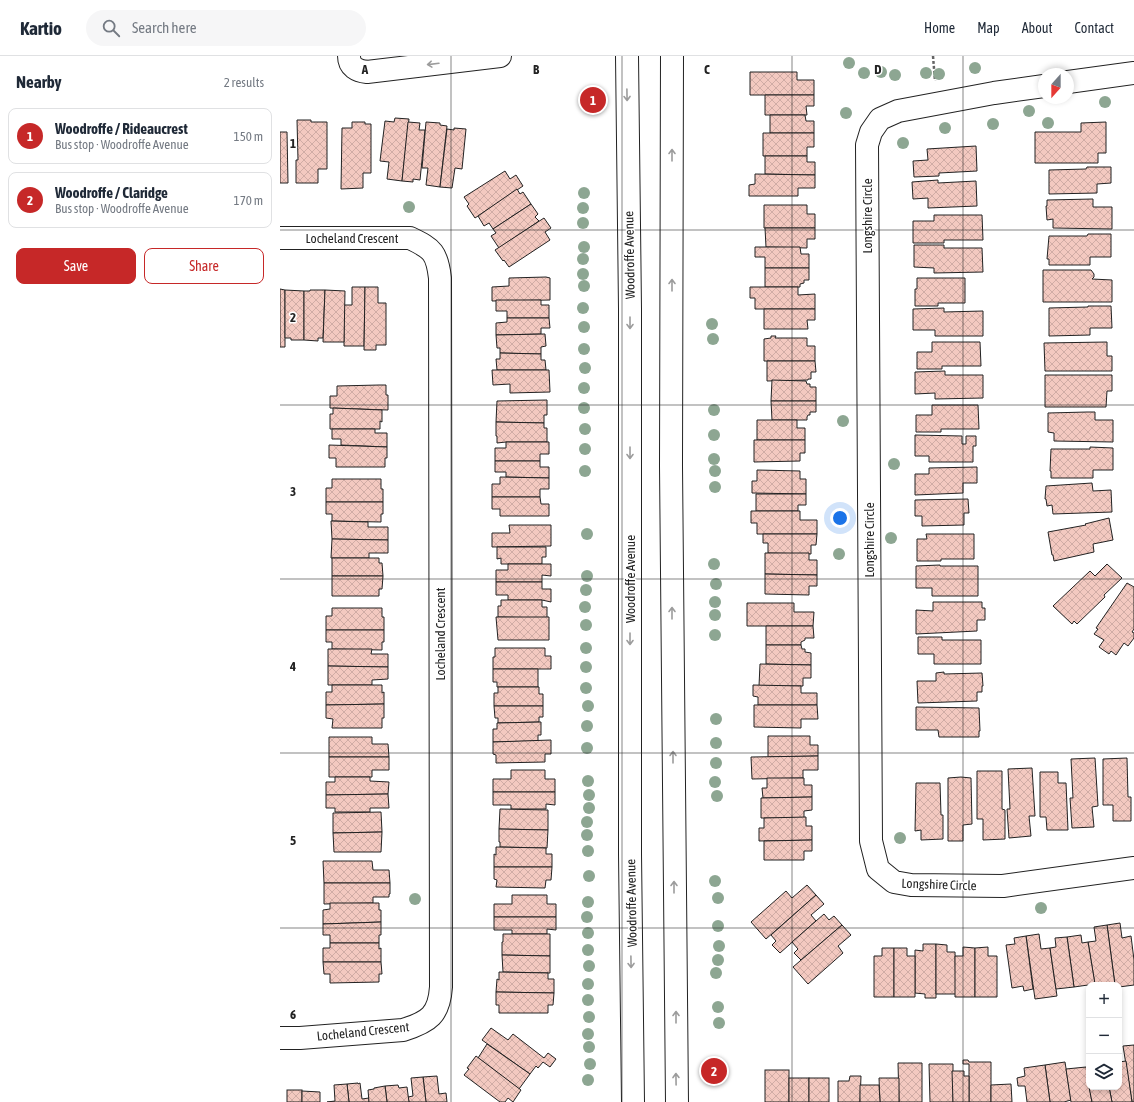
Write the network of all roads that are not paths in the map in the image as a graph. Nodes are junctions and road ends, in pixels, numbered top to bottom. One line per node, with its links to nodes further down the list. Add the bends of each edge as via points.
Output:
1 (349, 56): 2 (street, one-way to 1, via 367,72 361,72 350,64)
2 (500, 56)
3 (627, 56): 11 (street, Woodroffe Avenue, one-way to 11)
4 (672, 56): 12 (street, one-way to 4, via 671,466)
5 (1134, 73): 6 (street)
6 (1074, 81)
7 (1038, 87): 9 (street, Longshire Circle, via 898,111 880,119 871,132 867,145 871,841 878,869 894,882 910,885 1003,886)
8 (280, 238): 10 (street, Locheland Crescent, via 410,238 432,251 438,262 441,963 440,1001 427,1020 416,1026 403,1030)
9 (1134, 868)
10 (280, 1038)
11 (633, 1102)
12 (677, 1102)

